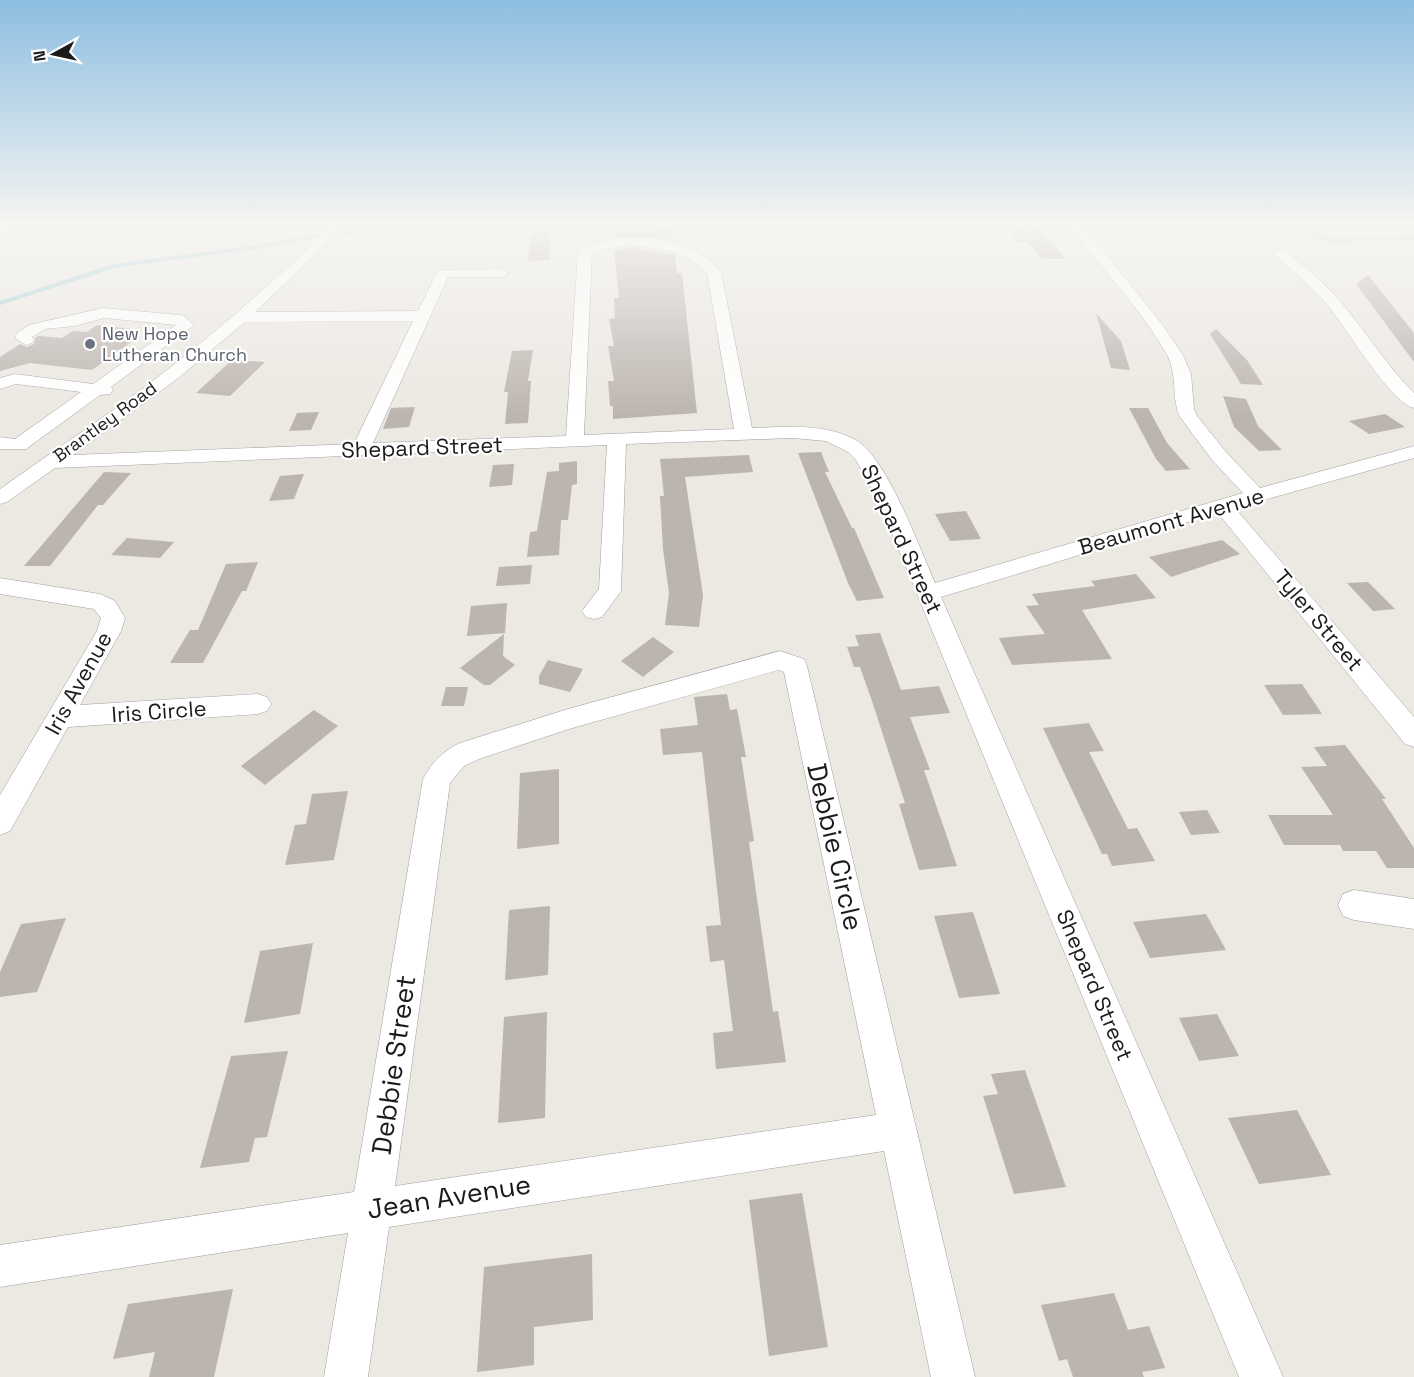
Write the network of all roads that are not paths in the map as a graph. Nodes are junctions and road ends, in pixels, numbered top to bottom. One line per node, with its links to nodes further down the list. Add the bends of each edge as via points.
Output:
1 (275, 287): 8 (street, Brantley Road)
2 (436, 287): 7 (street)
3 (583, 287): 16 (street)
4 (717, 287): 14 (street)
5 (1125, 287): 21 (street, via 1176,357 1183,374 1185,409 1193,424)
6 (1319, 287): 13 (street, via 1391,382)
7 (423, 316): 8 (street); 18 (street)
8 (241, 317): 12 (street, Brantley Road)
9 (32, 341): 11 (street, via 23,336 34,328 111,313 180,320 186,325)
10 (0, 384): 11 (street, via 15,379)
11 (96, 389): 12 (street); 17 (street, via 19,445)
12 (142, 395): 20 (street, Brantley Road)
13 (1414, 403)
14 (744, 434): 15 (street, Shepard Street); 25 (street, Shepard Street, via 814,433 856,449 881,490)
15 (617, 439): 16 (street, Shepard Street); 26 (street, via 610,591)
16 (575, 440): 18 (street, Shepard Street)
17 (0, 443)
18 (361, 449): 20 (street, Shepard Street)
19 (1414, 452): 21 (street, Beaumont Avenue)
20 (50, 462): 22 (street, Brantley Road)
21 (1256, 495): 23 (street, Beaumont Avenue)
22 (0, 498)
23 (1222, 505): 25 (street, Beaumont Avenue); 29 (street, Tyler Street)
24 (0, 586): 28 (street, Iris Avenue, via 99,602 113,618)
25 (928, 593): 39 (street, Shepard Street)
26 (594, 611)
27 (258, 704): 28 (street, Iris Circle)
28 (60, 717): 31 (street, Iris Avenue)
29 (1414, 736)
30 (454, 758): 34 (street, Debbie Circle, via 568,719 766,662 780,660 795,666); 35 (street, Debbie Street, via 436,779)
31 (0, 822)
32 (1354, 905): 33 (street)
33 (1414, 914)
34 (899, 1130): 35 (street, Jean Avenue); 38 (street, Debbie Circle)
35 (373, 1209): 36 (street, Jean Avenue); 37 (street, Debbie Street)
36 (0, 1266)
37 (346, 1377)
38 (953, 1377)
39 (1261, 1377)

